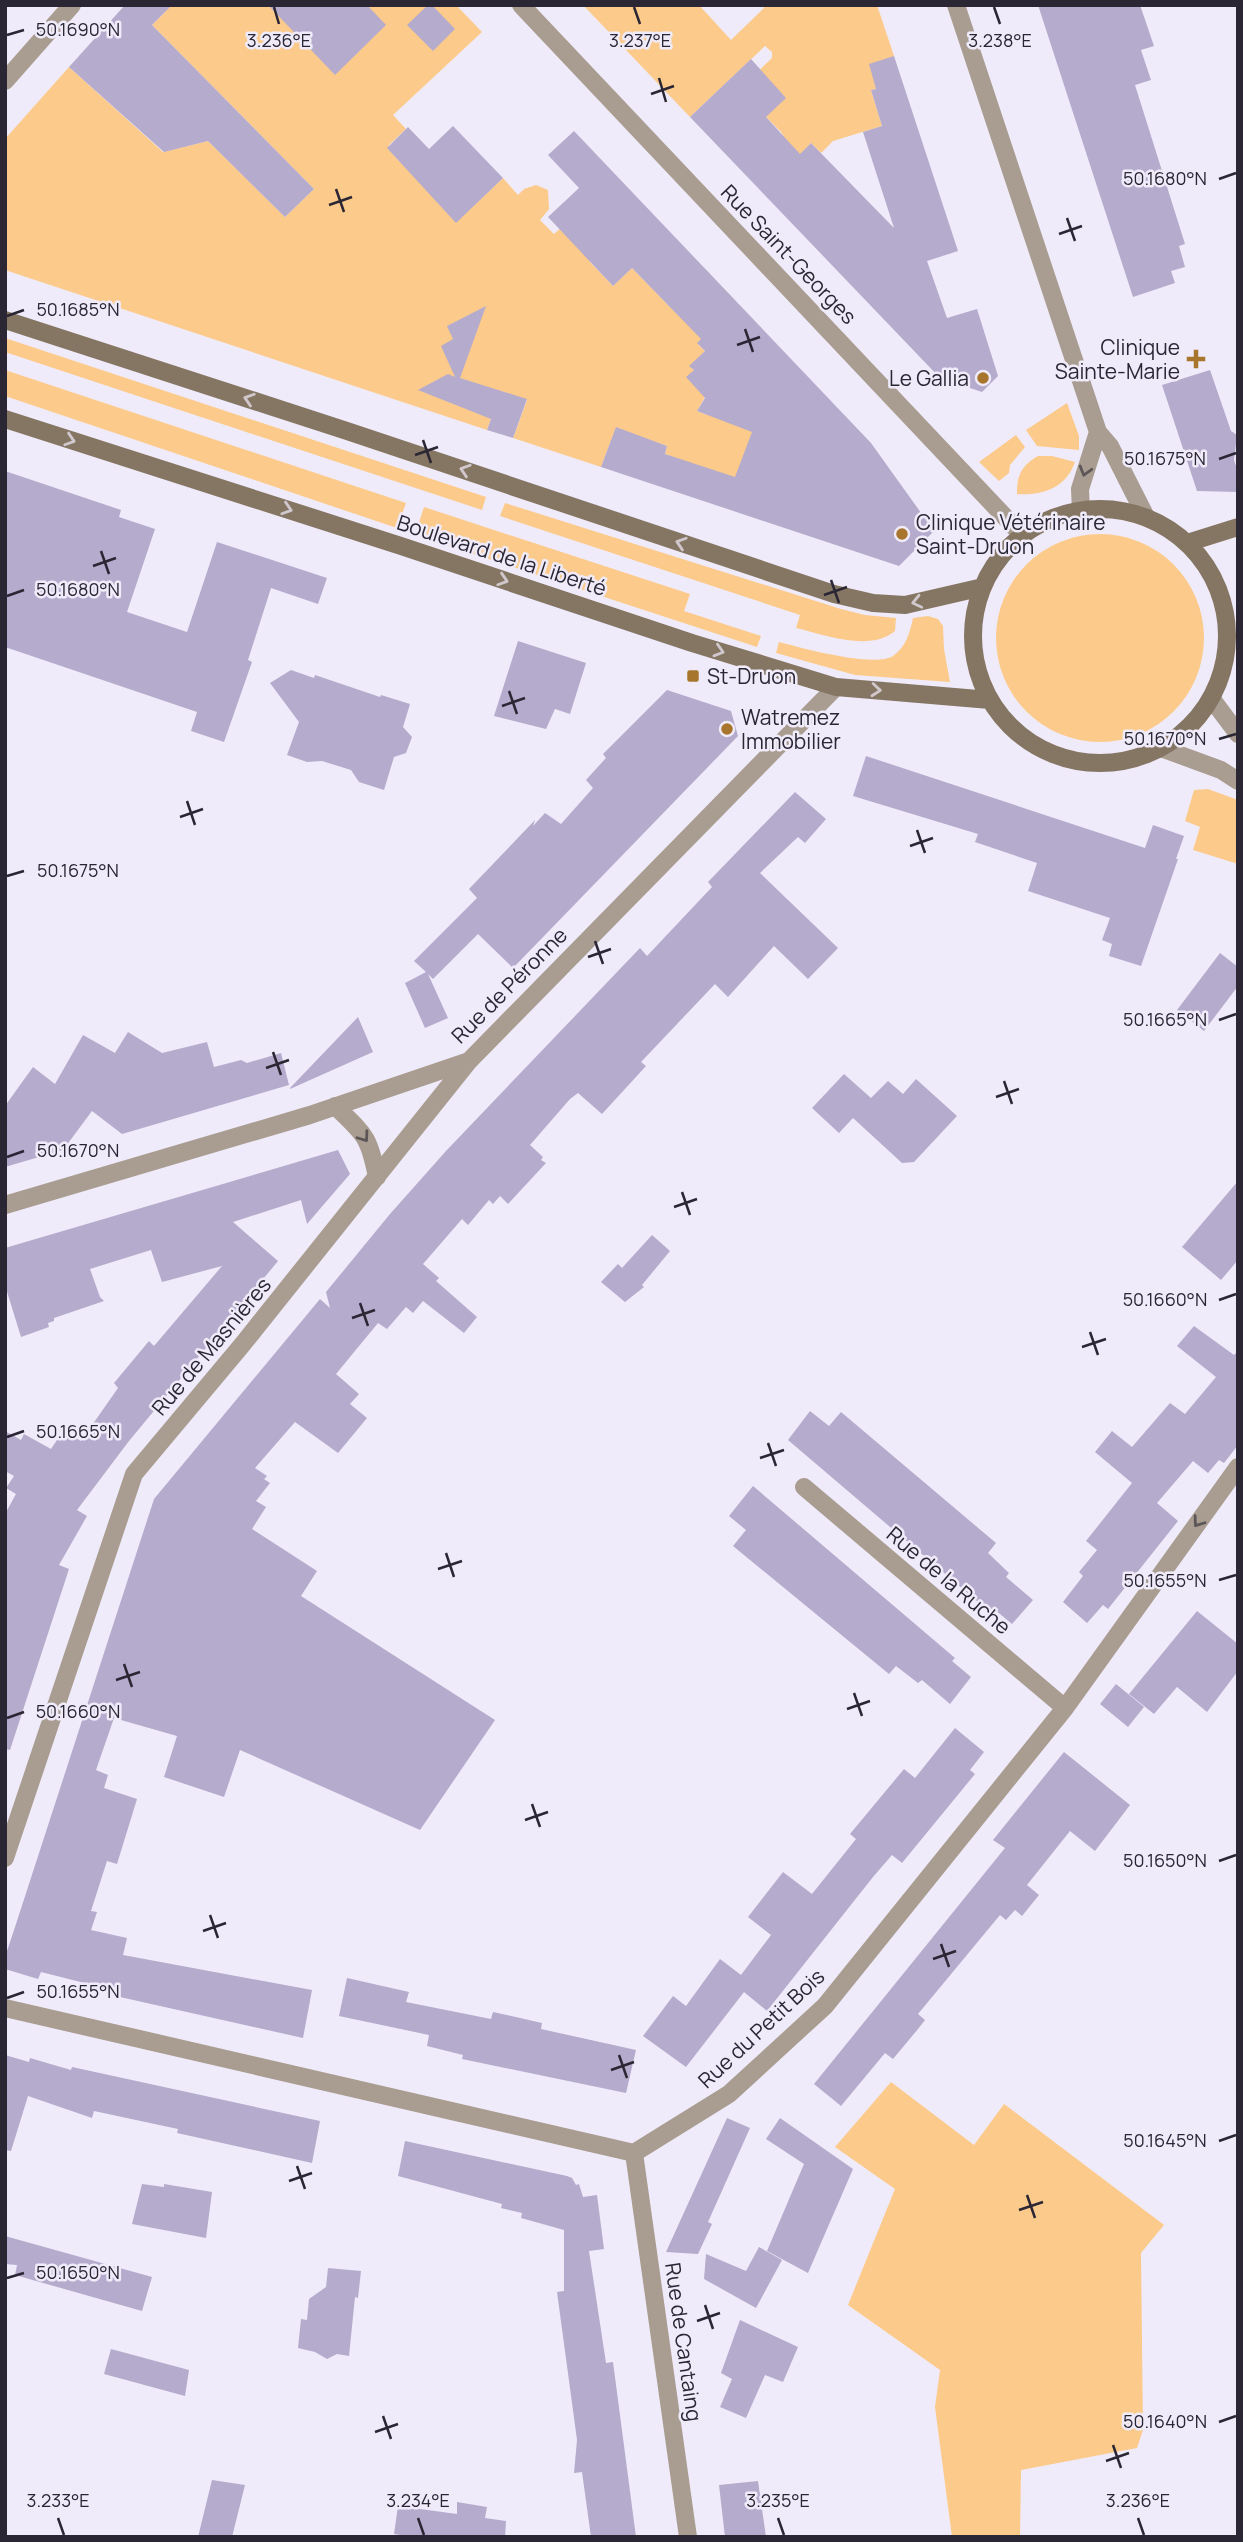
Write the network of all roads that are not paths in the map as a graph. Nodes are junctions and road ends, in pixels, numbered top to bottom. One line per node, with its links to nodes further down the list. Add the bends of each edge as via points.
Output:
1 (72, 5): 4 (street)
2 (521, 5): 11 (street, Rue Saint-Georges)
3 (956, 5): 7 (street)
4 (5, 81)
5 (5, 320): 13 (main road, one-way to 5, via 905,605 834,594)
6 (5, 419): 15 (main road, Boulevard de la Liberté, one-way to 15)
7 (1098, 432): 8 (street, one-way to 8, via 1080,489); 9 (street, via 1110,446)
8 (1081, 511): 9 (main road, via 1114,510); 11 (main road, via 1050,519)
9 (1146, 517): 12 (main road)
10 (1238, 527): 12 (main road)
11 (1023, 536): 13 (main road, via 994,567)
12 (1187, 543): 14 (main road, via 1209,570 1220,594)
13 (983, 587): 17 (main road, via 974,645)
14 (1231, 662): 16 (main road)
15 (836, 687): 17 (main road, Boulevard de la Liberté, one-way to 17); 21 (street, Rue de Péronne)
16 (1211, 698): 18 (street); 19 (main road, via 1192,725)
17 (990, 700): 19 (main road, via 1016,732 1069,759 1127,761)
18 (1238, 734)
19 (1161, 748): 20 (street)
20 (1238, 781)
21 (469, 1061): 22 (street, Rue de Péronne); 23 (street, Rue de Masnières)
22 (335, 1106): 23 (street, one-way to 23, via 366,1136); 24 (street, Rue de Péronne)
23 (377, 1177): 28 (street, Rue de Masnières, via 134,1474)
24 (5, 1205)
25 (1238, 1467): 27 (street, Rue du Petit Bois, one-way to 27)
26 (804, 1487): 27 (street, Rue de la Ruche)
27 (1065, 1708): 30 (street, Rue du Petit Bois, via 825,2006 729,2094)
28 (5, 1858)
29 (5, 2008): 30 (street)
30 (635, 2153): 31 (street, Rue de Cantaing)
31 (688, 2537)

